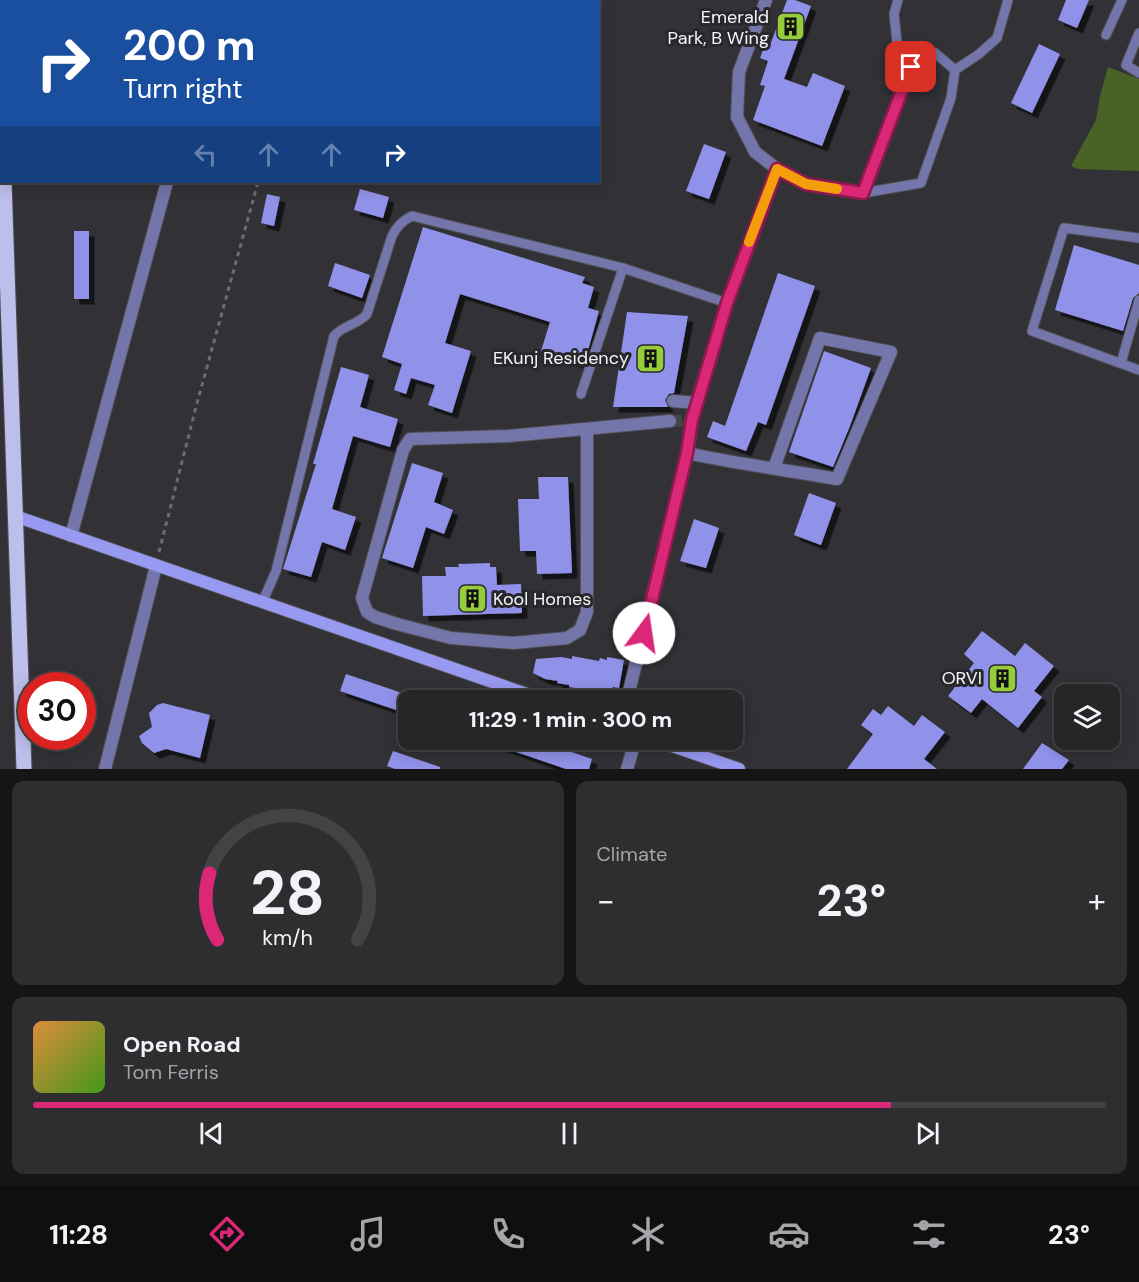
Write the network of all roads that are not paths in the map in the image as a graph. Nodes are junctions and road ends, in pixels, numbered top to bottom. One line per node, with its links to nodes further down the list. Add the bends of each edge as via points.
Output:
1 (766, 0): 10 (street, via 739,72 737,117 755,152)
2 (898, 0): 7 (lane, via 894,14)
3 (1008, 0): 8 (lane, via 997,38)
4 (1122, 0): 6 (lane)
5 (1139, 33): 9 (lane, via 1126,65)
6 (1106, 35)
7 (898, 51): 8 (lane, via 935,52); 13 (lane, via 913,59)
8 (955, 70): 13 (lane, via 951,98 921,183)
9 (1139, 73)
10 (777, 169): 13 (street, via 806,184); 17 (street)
11 (4, 183): 27 (main road)
12 (167, 183): 28 (street)
13 (863, 193)
14 (1139, 238): 18 (lane, via 1064,228 1032,331)
15 (623, 268): 17 (lane); 20 (lane); 30 (lane, via 412,216 397,226 367,314 363,320 339,329 334,336 276,571)
16 (1139, 300): 18 (lane)
17 (727, 303): 22 (street)
18 (1121, 363): 19 (lane)
19 (1139, 370)
20 (580, 394)
21 (673, 400): 22 (street)
22 (697, 403): 25 (street)
23 (670, 421): 24 (street)
24 (587, 430): 24 (street, via 410,439 403,450 362,598 367,612 451,638 513,642 567,638 580,630 587,612)
25 (687, 453): 26 (street); 32 (street)
26 (774, 468): 26 (street, via 837,479 891,352 820,338)
27 (15, 516): 28 (street); 35 (main road)
28 (71, 536): 29 (street)
29 (156, 566): 30 (street); 36 (street)
30 (262, 603): 31 (street)
31 (515, 690)
32 (629, 690)
33 (631, 750): 37 (street)
34 (684, 750): 38 (street)
35 (24, 769)
36 (105, 769)
37 (627, 769)
38 (739, 769)

